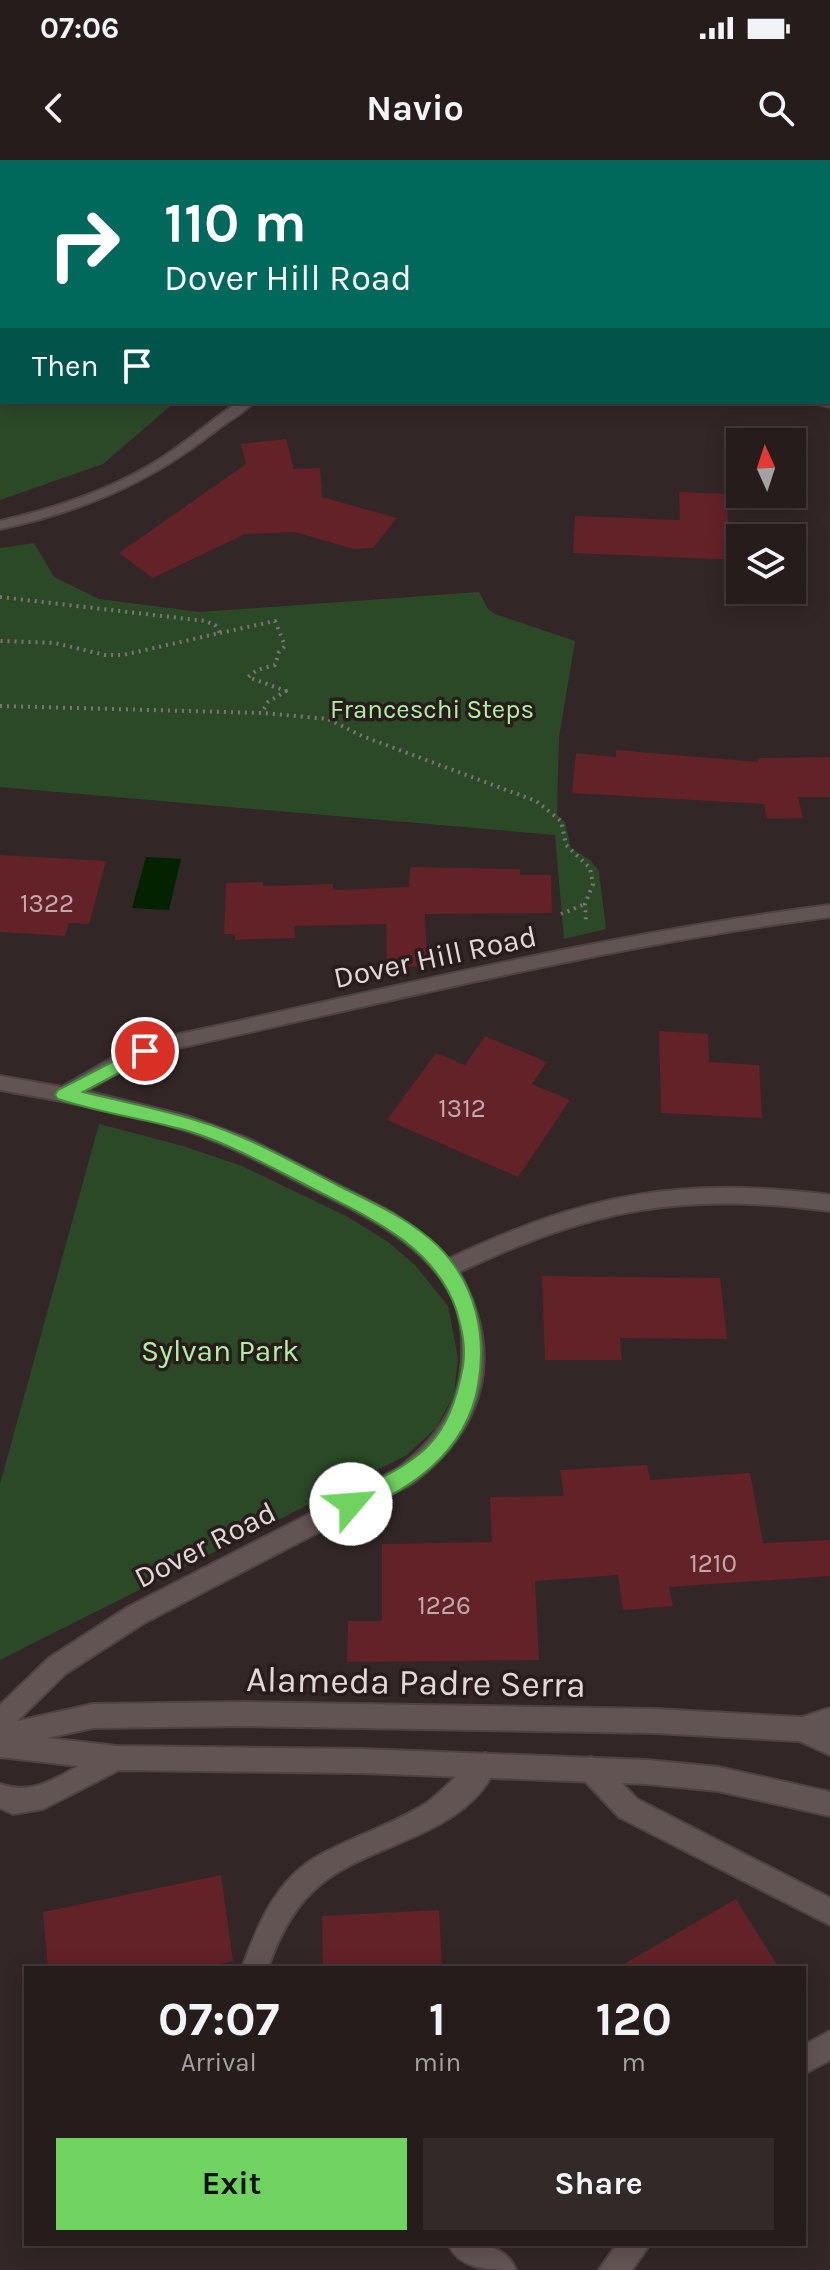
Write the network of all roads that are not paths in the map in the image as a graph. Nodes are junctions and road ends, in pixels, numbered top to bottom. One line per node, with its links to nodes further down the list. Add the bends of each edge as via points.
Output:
1 (244, 404): 2 (street, via 158,467 113,490)
2 (0, 525)
3 (830, 911): 5 (street, Dover Hill Road, via 631,942 175,1042 119,1063)
4 (0, 1083): 5 (street, Dover Road)
5 (64, 1095): 7 (street, Dover Road, via 194,1126 238,1143 382,1216 432,1252)
6 (830, 1203): 7 (street, via 734,1193 630,1202 556,1219)
7 (446, 1269): 9 (street, Dover Road, via 467,1311 474,1356 466,1402 443,1445 405,1476 105,1634 57,1666)
8 (830, 1720): 10 (street)
9 (0, 1721)
10 (800, 1729): 11 (street, Alameda Padre Serra, via 245,1714 93,1716); 12 (street, Alameda Padre Serra)
11 (0, 1737)
12 (830, 1743)
13 (0, 1745): 14 (street)
14 (117, 1758): 15 (street); 17 (street, via 50,1796 17,1802)
15 (485, 1765): 16 (street); 20 (street, via 455,1801 307,1878 289,1897)
16 (591, 1769): 18 (street, via 718,1779); 19 (street, via 628,1808)
17 (0, 1796)
18 (830, 1804)
19 (830, 1912)
20 (256, 1966)
21 (830, 2044): 22 (street)
22 (806, 2060)
23 (465, 2246): 25 (street)
24 (634, 2246): 26 (street)
25 (502, 2270)
26 (613, 2270)

